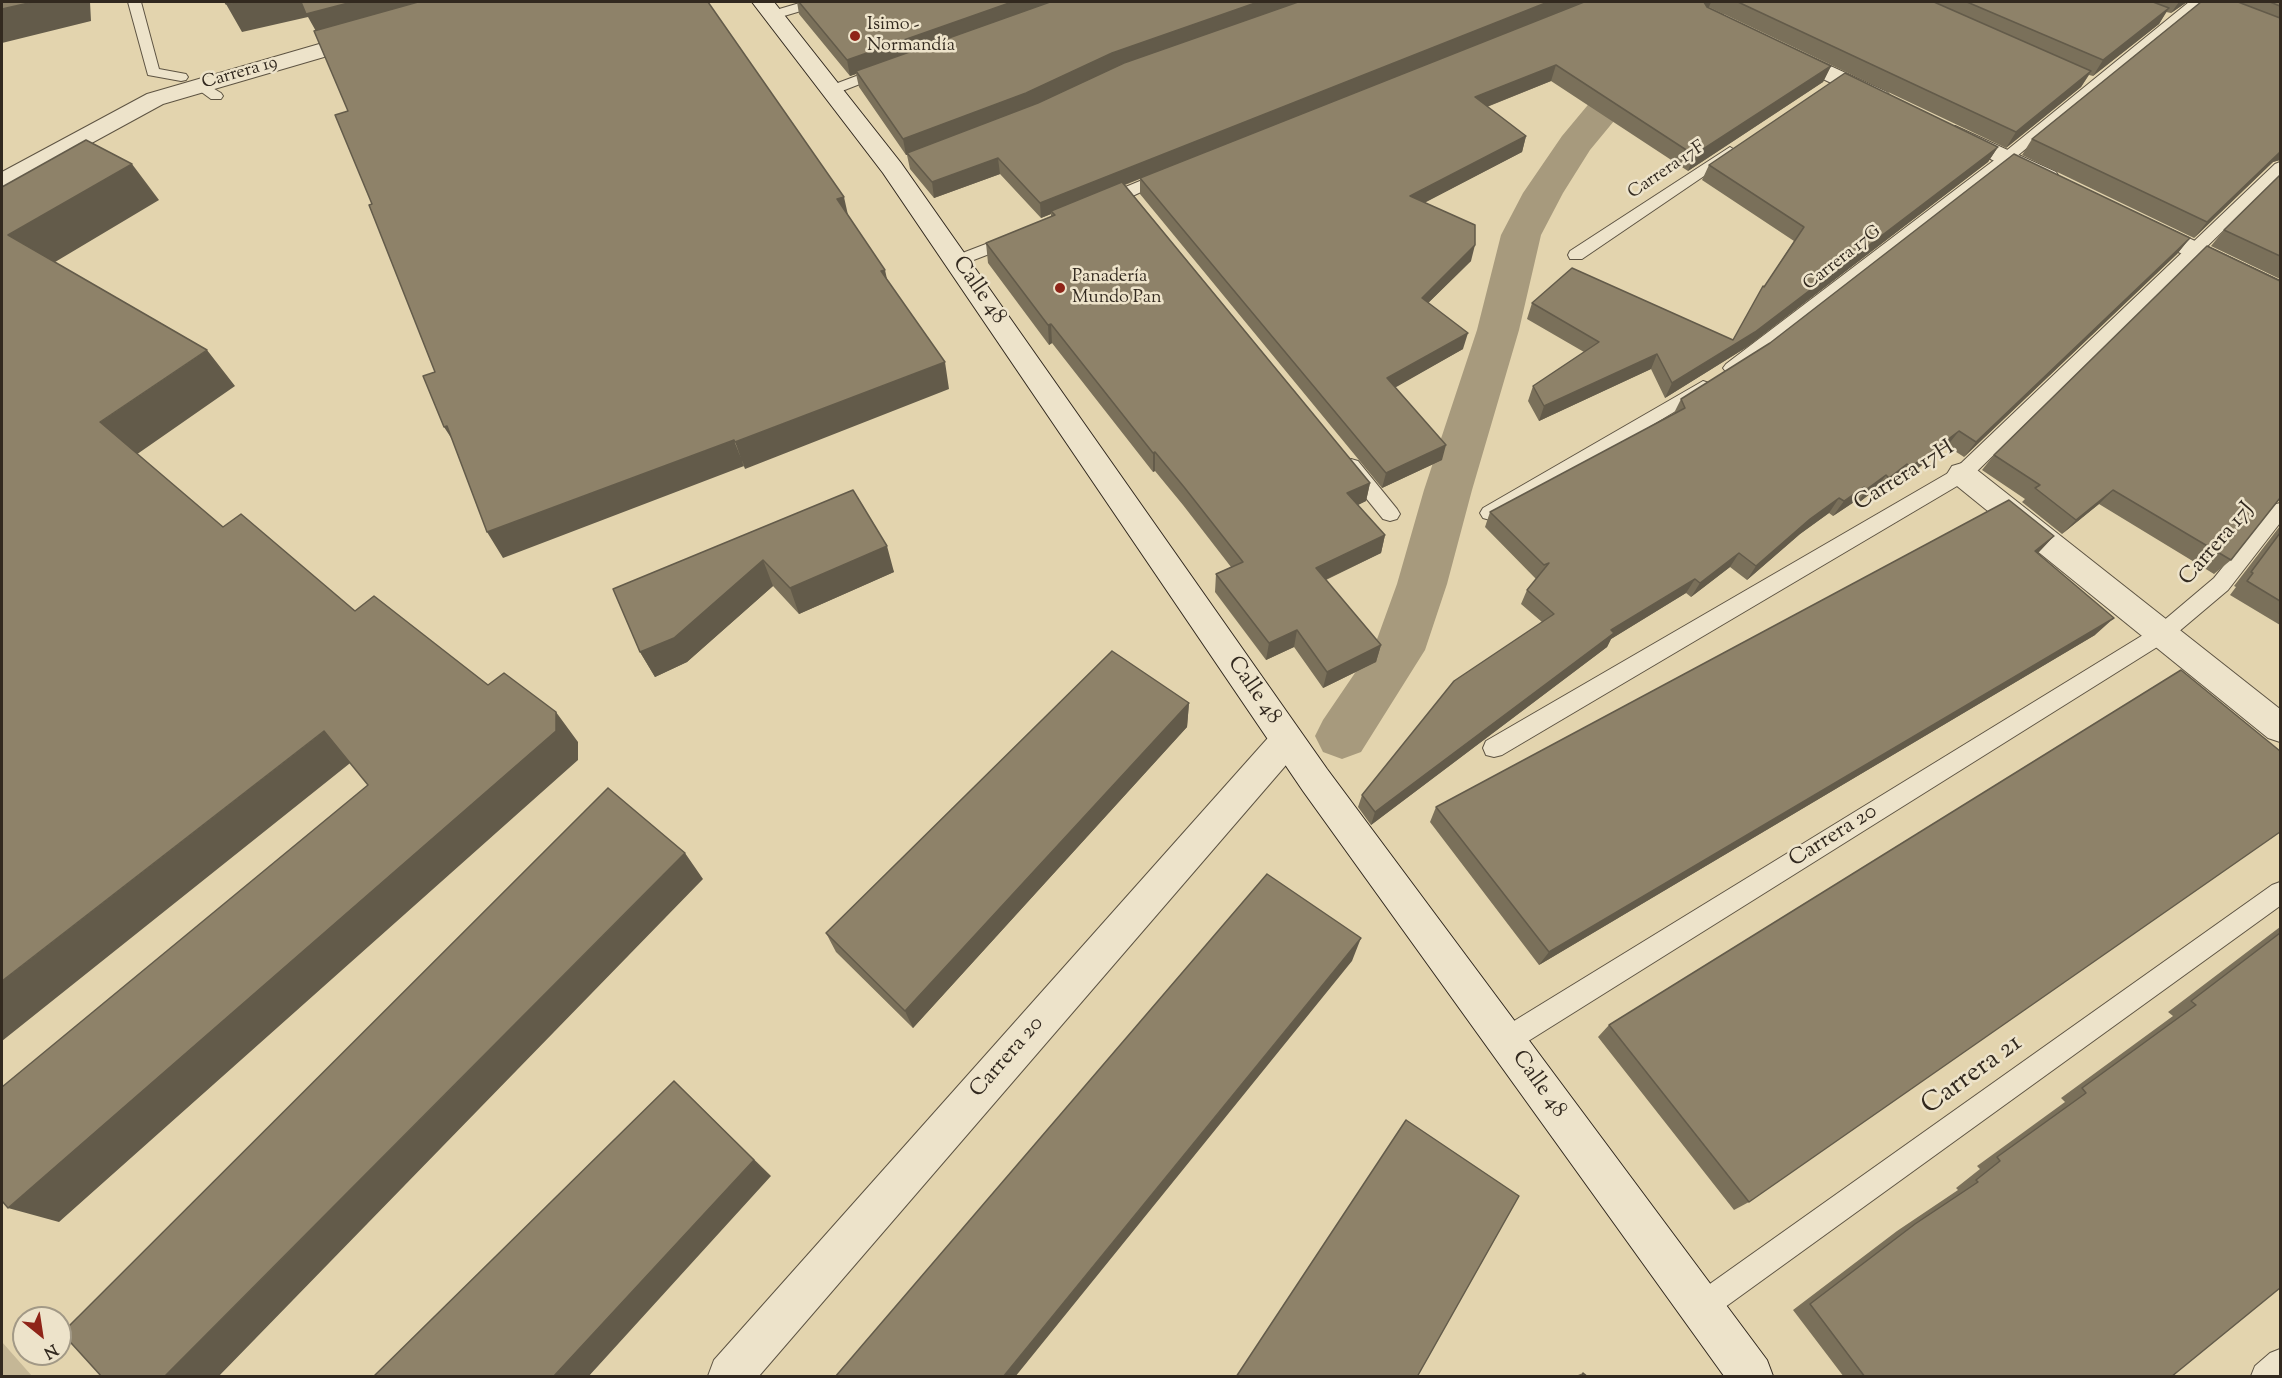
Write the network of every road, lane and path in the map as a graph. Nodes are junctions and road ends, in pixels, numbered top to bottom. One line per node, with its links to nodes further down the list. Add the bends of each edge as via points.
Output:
1 (134, 2): 8 (lane, via 153,72)
2 (816, 2): 4 (lane)
3 (2197, 2): 13 (lane, Carrera 17G, via 2167,20 2089,83)
4 (768, 8): 9 (street, Calle 48)
5 (373, 26): 8 (street, Carrera 19)
6 (1764, 42): 10 (street, via 1831,84)
7 (896, 66): 9 (lane)
8 (200, 86): 16 (street, Carrera 19, via 155,99)
9 (832, 90): 23 (street, Calle 48, via 897,165)
10 (1902, 108)
11 (1933, 123): 13 (street)
12 (1746, 141): 22 (lane, Carrera 17F)
13 (2006, 158): 17 (street); 28 (lane, Carrera 17G, via 1754,353 1706,386)
14 (2280, 167): 21 (lane, Carrera 17H)
15 (1179, 170): 18 (lane, via 1131,197)
16 (2, 182)
17 (2069, 188)
18 (1085, 210)
19 (2122, 214): 21 (street)
20 (1032, 231): 23 (lane)
21 (2196, 250): 24 (street); 26 (lane, Carrera 17H)
22 (1576, 255)
23 (958, 261): 32 (street, Calle 48)
24 (2280, 291)
25 (1338, 450): 29 (lane)
26 (1962, 474): 30 (street); 33 (lane, Carrera 17H)
27 (2280, 510): 30 (lane, Carrera 17J, via 2221,584)
28 (1490, 513)
29 (1390, 514)
30 (2163, 633): 31 (street); 35 (lane, Carrera 20)
31 (2280, 728)
32 (1281, 732): 35 (street, Calle 48); 38 (street, Carrera 20)
33 (1494, 747)
34 (2280, 893): 36 (lane, Carrera 21)
35 (1505, 1041): 36 (street, Calle 48)
36 (1700, 1308): 39 (street, Calle 48)
37 (2280, 1363): 40 (lane)
38 (730, 1377)
39 (1751, 1377)
40 (2265, 1377)

